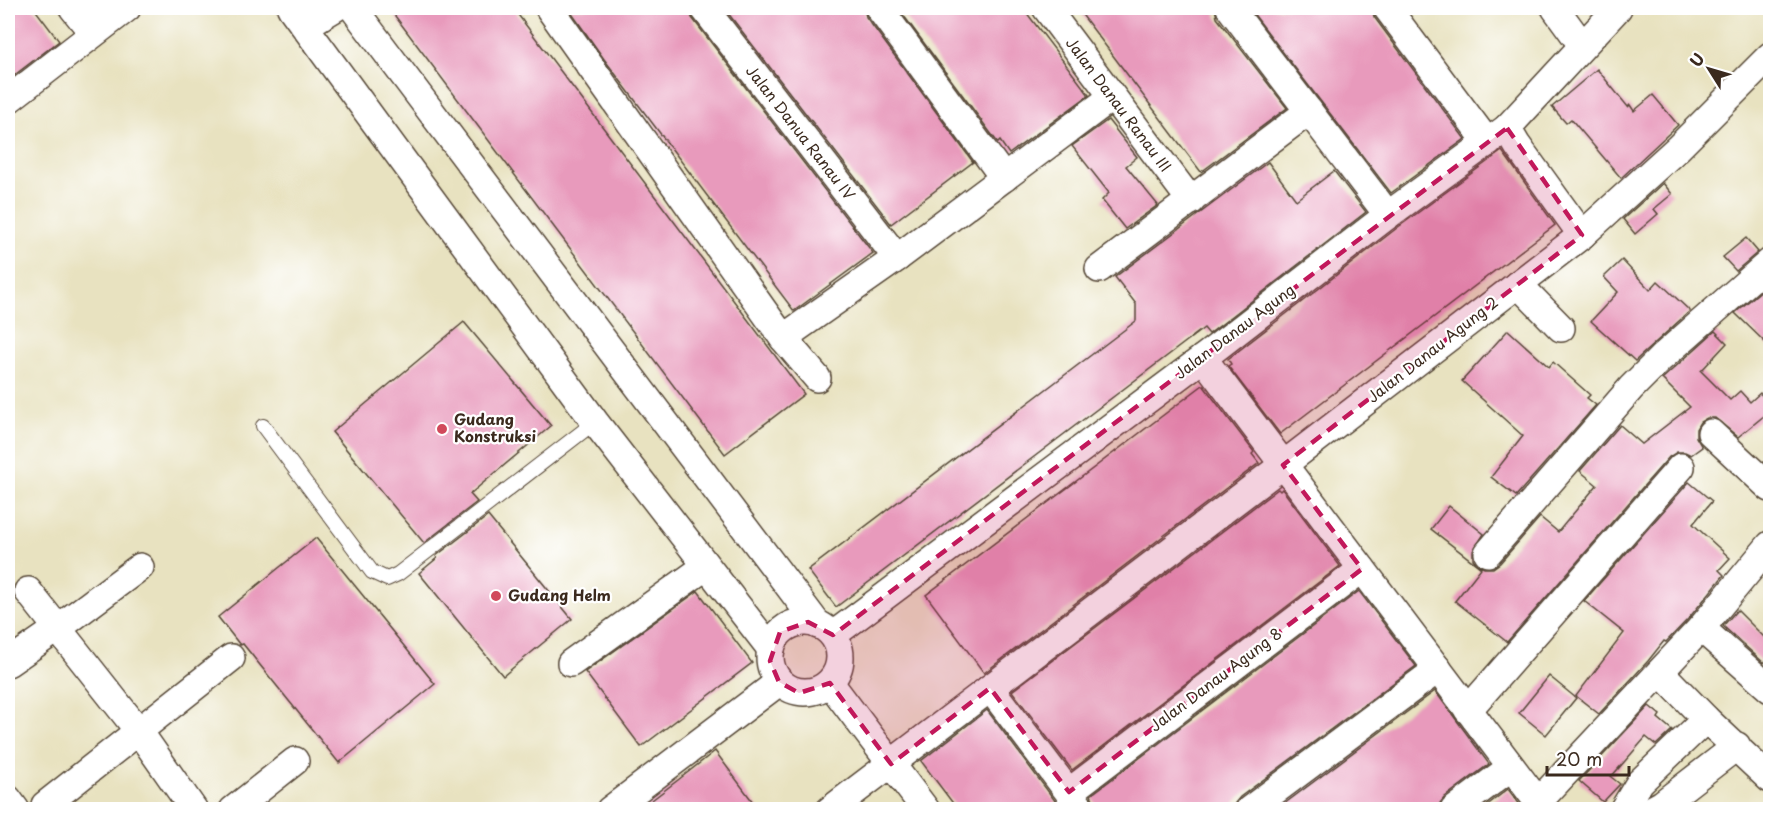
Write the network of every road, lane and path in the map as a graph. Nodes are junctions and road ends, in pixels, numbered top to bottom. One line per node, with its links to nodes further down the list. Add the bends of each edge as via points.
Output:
1 (73, 8): 14 (street)
2 (127, 8): 14 (street)
3 (335, 8): 13 (street)
4 (353, 8): 47 (street)
5 (549, 8): 30 (street)
6 (704, 8): 25 (street, Jalan Danua Ranau IV)
7 (879, 8): 21 (street)
8 (1046, 8): 17 (street, Jalan Danau Ranau III)
9 (1230, 8): 19 (street)
10 (1387, 8): 20 (street)
11 (1555, 8): 15 (street)
12 (1618, 8): 15 (street, Jalan Danau Agung)
13 (298, 17): 33 (street)
14 (93, 33): 18 (street)
15 (1582, 45): 20 (street, Jalan Danau Agung)
16 (1770, 56): 24 (street, Jalan Danau Agung 2, via 1678,148)
17 (1112, 97): 21 (street); 22 (street, Jalan Danau Ranau III)
18 (8, 100)
19 (1309, 111): 22 (street); 23 (street)
20 (1498, 136): 23 (street, Jalan Danau Agung); 24 (street, via 1517,145)
21 (1004, 178): 25 (street)
22 (1191, 201): 27 (street)
23 (1388, 215): 31 (street, Jalan Danau Agung)
24 (1582, 235): 28 (street, Jalan Danau Agung 2)
25 (897, 258): 30 (street)
26 (1770, 262): 40 (street, via 1631,388)
27 (1099, 270)
28 (1518, 285): 29 (street); 36 (street, Jalan Danau Agung 2)
29 (1561, 328)
30 (783, 338): 32 (street)
31 (1203, 358): 36 (street); 47 (street, Jalan Danau Agung)
32 (817, 378)
33 (595, 422): 34 (lane, via 387,579 372,572); 42 (street)
34 (263, 426)
35 (1711, 433): 38 (street)
36 (1283, 465): 43 (street); 56 (street, Jalan Danau Agung 2)
37 (1681, 467): 58 (street)
38 (1770, 488)
39 (1770, 545): 45 (street)
40 (1488, 553)
41 (140, 567): 46 (street)
42 (705, 567): 48 (street); 51 (street)
43 (1362, 569): 52 (street); 67 (street, Jalan Danau Agung 8)
44 (28, 591): 46 (street)
45 (1701, 628): 57 (street); 69 (street)
46 (57, 629): 50 (street); 60 (street)
47 (825, 630): 48 (street, via 798,622 780,632); 55 (street, via 840,651 836,676)
48 (771, 649): 54 (street, via 770,661)
49 (231, 658): 60 (street)
50 (8, 663)
51 (571, 663)
52 (1437, 669): 58 (street); 76 (street)
53 (1667, 679): 59 (street)
54 (779, 682): 55 (street, via 799,693 810,693); 73 (street)
55 (830, 683): 63 (street)
56 (990, 688): 63 (street, Jalan Danau Agung 2); 67 (street)
57 (1770, 689)
58 (1468, 710): 64 (street)
59 (1706, 719): 61 (street); 78 (street, via 1640,782)
60 (138, 730): 68 (street); 71 (street)
61 (1737, 746): 65 (street); 79 (street)
62 (295, 761): 72 (street)
63 (891, 764): 74 (street, Jalan Danau Agung 2); 75 (street)
64 (1511, 767): 69 (street); 77 (street)
65 (1770, 779)
66 (8, 799): 70 (street)
67 (1076, 801)
68 (45, 805)
69 (1541, 806)
70 (16, 810)
71 (194, 810)
72 (233, 810)
73 (610, 810)
74 (830, 810)
75 (926, 810)
76 (1249, 810)
77 (1454, 810)
78 (1623, 810)
79 (1651, 810)

